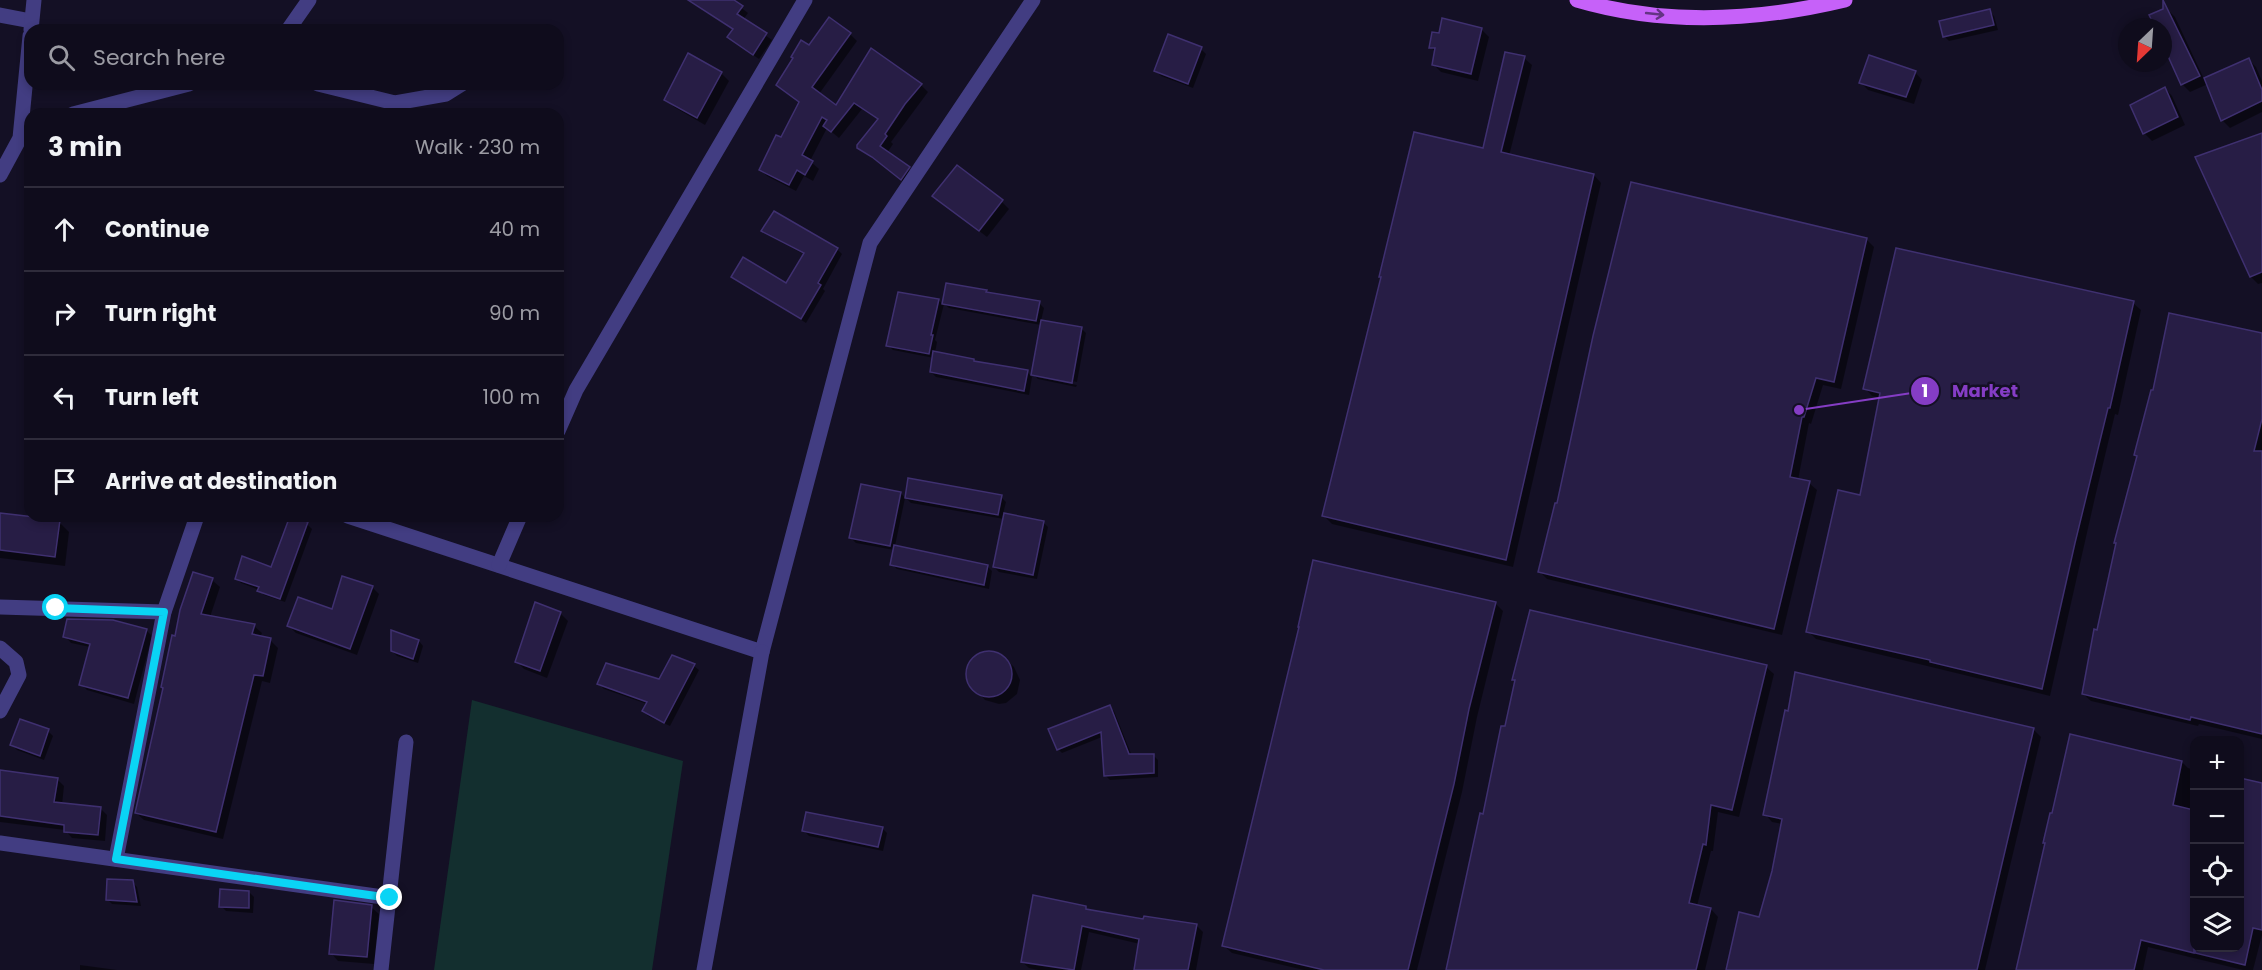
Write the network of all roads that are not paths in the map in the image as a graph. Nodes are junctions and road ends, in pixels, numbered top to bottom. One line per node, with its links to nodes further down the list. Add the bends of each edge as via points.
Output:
1 (34, 0): 8 (street)
2 (309, 0): 9 (street)
3 (805, 0): 19 (street, via 576,390)
4 (1033, 0): 27 (street, via 870,243)
5 (1577, 0): 6 (main road, one-way to 6, via 1699,19 1755,16)
6 (1845, 0)
7 (0, 15): 10 (street)
8 (32, 24)
9 (292, 24)
10 (24, 26)
11 (28, 90): 15 (street)
12 (166, 90): 16 (street)
13 (342, 90): 14 (street, via 395,103)
14 (452, 90)
15 (27, 108)
16 (96, 108)
17 (24, 138): 18 (street)
18 (0, 175)
19 (564, 417)
20 (195, 522): 25 (street)
21 (366, 522): 23 (street)
22 (517, 522): 23 (street)
23 (499, 566): 27 (street)
24 (0, 607): 25 (street)
25 (164, 612): 31 (street)
26 (0, 648): 28 (street, via 16,662 19,675)
27 (762, 652): 34 (street)
28 (0, 711)
29 (406, 742): 32 (street)
30 (0, 843): 31 (street)
31 (116, 859): 32 (street)
32 (390, 898): 33 (street)
33 (381, 970)
34 (704, 970)

